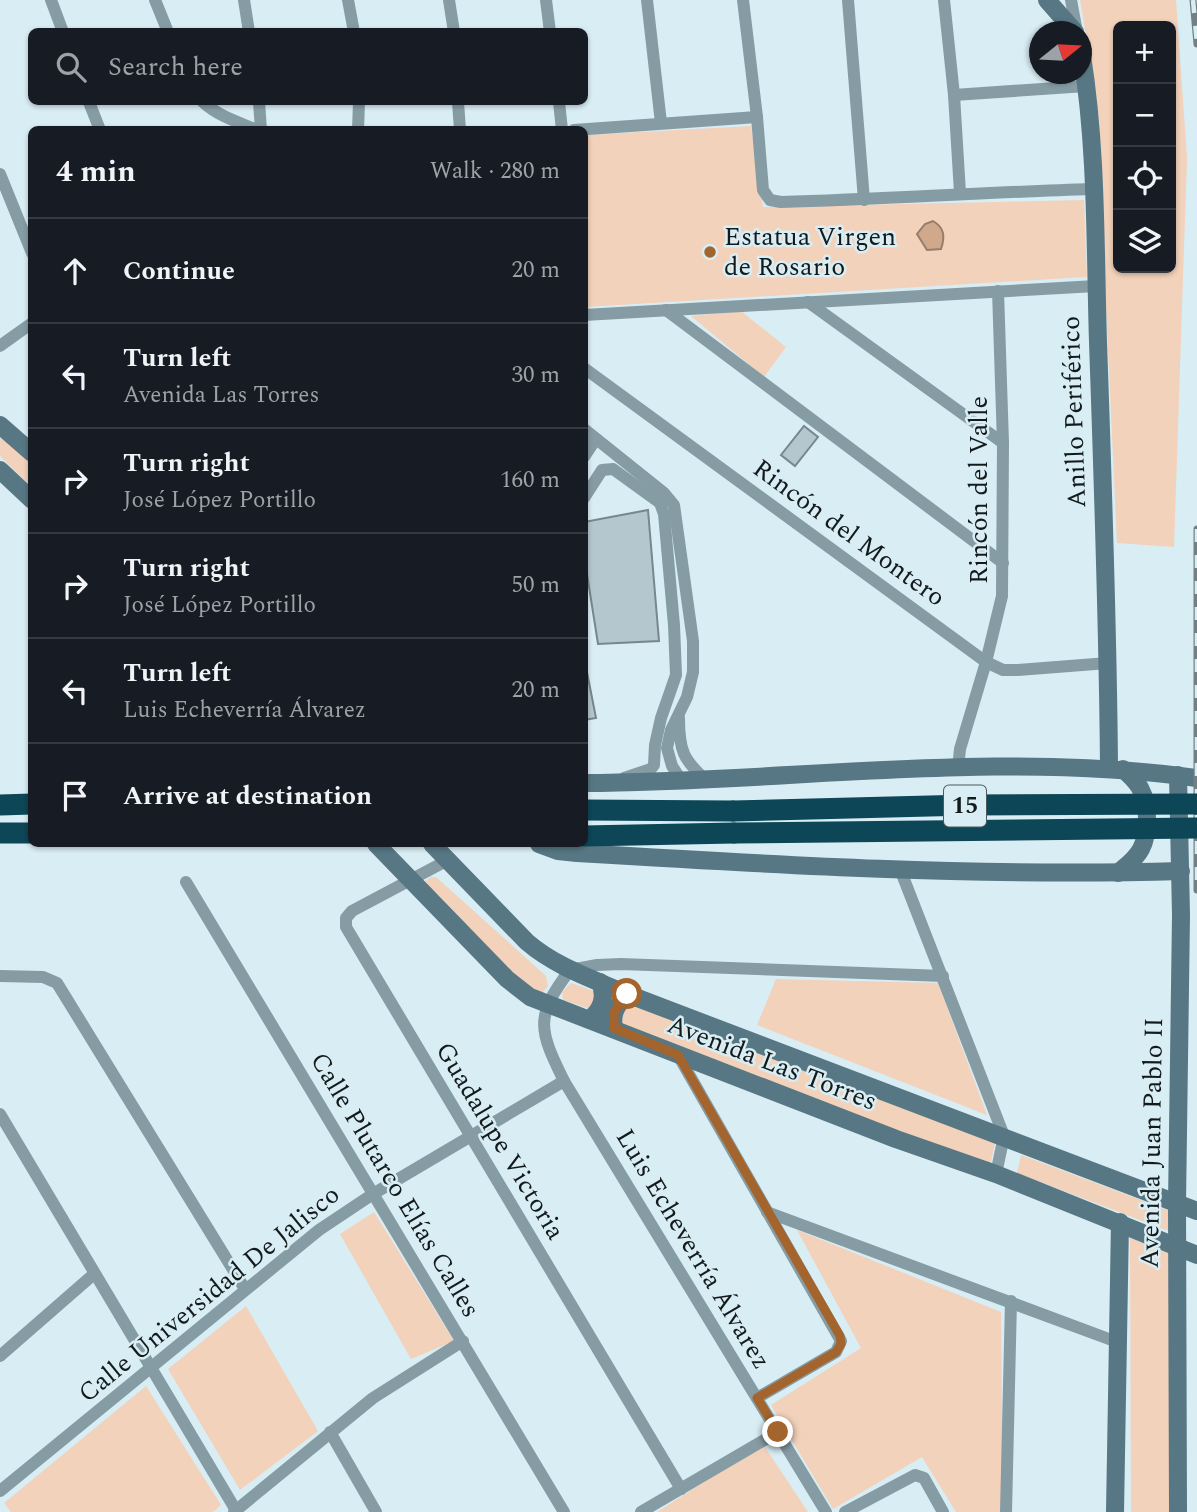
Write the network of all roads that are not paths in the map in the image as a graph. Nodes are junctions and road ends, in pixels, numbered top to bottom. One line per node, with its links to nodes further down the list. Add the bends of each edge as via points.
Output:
1 (51, 0): 15 (street)
2 (155, 0): 16 (street)
3 (244, 0): 17 (street)
4 (348, 0): 18 (street)
5 (449, 0): 19 (street)
6 (546, 0): 20 (street)
7 (647, 0): 30 (street)
8 (743, 0): 29 (street)
9 (848, 0): 41 (street)
10 (944, 0): 22 (street)
11 (1047, 0): 13 (street)
12 (1071, 0): 14 (street)
13 (1066, 21)
14 (1074, 21)
15 (62, 28)
16 (166, 28)
17 (248, 28)
18 (353, 28)
19 (453, 28)
20 (550, 28)
21 (1086, 86): 22 (street); 39 (street, Anillo Periférico)
22 (954, 95): 40 (street)
23 (90, 105): 31 (street)
24 (206, 105): 32 (street)
25 (258, 105): 33 (street)
26 (359, 105): 34 (street)
27 (458, 105): 35 (street)
28 (559, 105): 36 (street)
29 (757, 117): 30 (street); 41 (street, via 763,190 770,200)
30 (661, 123): 37 (street)
31 (98, 126)
32 (248, 126)
33 (259, 126)
34 (358, 126)
35 (460, 126)
36 (562, 126)
37 (588, 129)
38 (0, 174): 42 (street)
39 (1093, 189): 40 (street); 45 (street, Anillo Periférico)
40 (960, 193): 41 (street)
41 (864, 200)
42 (13, 206): 43 (street); 44 (street)
43 (0, 214)
44 (28, 243)
45 (1096, 286): 46 (street); 67 (street, Anillo Periférico)
46 (998, 291): 47 (street); 56 (street, Rincón del Valle)
47 (808, 302): 48 (street); 56 (street)
48 (666, 310): 49 (street); 63 (street)
49 (588, 315)
50 (28, 326): 51 (street)
51 (0, 345)
52 (588, 371): 66 (street, Rincón del Montero)
53 (1, 427): 57 (street)
54 (588, 432): 55 (street)
55 (597, 439): 58 (street); 62 (street)
56 (1003, 443): 63 (street, Rincón del Valle)
57 (28, 450)
58 (588, 451)
59 (0, 470): 61 (street)
60 (588, 491): 62 (street, via 608,468)
61 (28, 496)
62 (667, 505): 64 (street, via 676,513); 65 (street)
63 (1003, 563): 66 (street, Rincón del Valle, via 1002,596)
64 (692, 653): 65 (street); 68 (street, via 691,685)
65 (676, 657): 75 (street, via 676,675 661,718 654,765)
66 (986, 662): 67 (street, Rincón del Montero, via 1003,670); 69 (street, Rincón del Valle)
67 (1108, 663): 70 (street, Anillo Periférico)
68 (679, 715): 73 (street, via 684,757); 76 (street, via 667,748)
69 (958, 768): 70 (street); 73 (street)
70 (1116, 768): 71 (street); 91 (street, via 1141,789 1146,817 1141,849)
71 (1178, 775): 72 (street); 90 (street, Avenida Juan Pablo II)
72 (1197, 778)
73 (707, 781): 76 (street)
74 (588, 783): 75 (street)
75 (608, 783): 76 (street)
76 (683, 783)
77 (28, 804): 79 (highway)
78 (1197, 804): 80 (highway, 15, bridge)
79 (0, 805)
80 (588, 810)
81 (1197, 828): 84 (highway, 15, bridge)
82 (0, 833): 83 (highway)
83 (28, 833)
84 (588, 836)
85 (379, 847): 92 (street, Avenida Las Torres)
86 (435, 847): 88 (street, Avenida Las Torres)
87 (548, 847): 89 (street, via 589,854)
88 (448, 860): 92 (street, Guadalupe Victoria); 94 (street, Avenida Las Torres, via 540,954)
89 (900, 869): 91 (street); 96 (street)
90 (1181, 872): 91 (street); 109 (street, Avenida Juan Pablo II)
91 (1118, 873)
92 (412, 880): 99 (street, Avenida Las Torres, via 508,979); 106 (street, Guadalupe Victoria, via 352,911 346,927)
93 (186, 882): 108 (street, Calle Plutarco Elías Calles)
94 (570, 970): 96 (street, via 621,964); 97 (street, Avenida Las Torres); 99 (street)
95 (0, 976): 116 (street, via 43,977 62,988)
96 (943, 976): 105 (street)
97 (600, 982): 98 (street, Avenida Las Torres); 100 (street, via 603,997)
98 (627, 994): 101 (street, via 614,1012); 105 (street, Avenida Las Torres)
99 (547, 1004): 100 (street, Avenida Las Torres); 103 (street, Luis Echeverría Álvarez, via 544,1037)
100 (590, 1019): 101 (street, Avenida Las Torres)
101 (614, 1028): 102 (street, Avenida Las Torres)
102 (678, 1055): 107 (street, Avenida Las Torres); 111 (street)
103 (564, 1081): 106 (street, Calle Universidad De Jalisco); 122 (street, Luis Echeverría Álvarez)
104 (0, 1114): 115 (street)
105 (1004, 1136): 107 (street); 109 (street, Avenida Las Torres)
106 (471, 1138): 108 (street, Calle Universidad De Jalisco); 125 (street, Guadalupe Victoria)
107 (996, 1174): 112 (street, Avenida Las Torres)
108 (373, 1194): 116 (street, Calle Universidad De Jalisco); 118 (street, Calle Plutarco Elías Calles)
109 (1177, 1204): 110 (street, Avenida Las Torres); 113 (street, Avenida Juan Pablo II)
110 (1197, 1211)
111 (767, 1212): 117 (street); 122 (street, via 841,1344 836,1352)
112 (1120, 1223): 113 (street, Avenida Las Torres); 119 (street)
113 (1177, 1248): 114 (street, Avenida Las Torres); 136 (street, Avenida Juan Pablo II)
114 (1197, 1255)
115 (94, 1274): 120 (street); 121 (street)
116 (245, 1289): 121 (street, Calle Universidad De Jalisco)
117 (1011, 1301): 119 (street); 134 (street)
118 (463, 1341): 123 (street, via 373,1398); 129 (street, Calle Plutarco Elías Calles)
119 (1117, 1342): 135 (street)
120 (0, 1356)
121 (153, 1367): 126 (street, Calle Universidad De Jalisco); 127 (street)
122 (757, 1398): 124 (street, Luis Echeverría Álvarez)
123 (330, 1432): 127 (street); 128 (street)
124 (778, 1432): 125 (street); 131 (street, Luis Echeverría Álvarez)
125 (681, 1489): 130 (street)
126 (0, 1492)
127 (236, 1511)
128 (376, 1512)
129 (564, 1512)
130 (641, 1512)
131 (826, 1512)
132 (845, 1512): 133 (street, via 917,1475 924,1478)
133 (943, 1512)
134 (1006, 1512)
135 (1115, 1512)
136 (1178, 1512)

